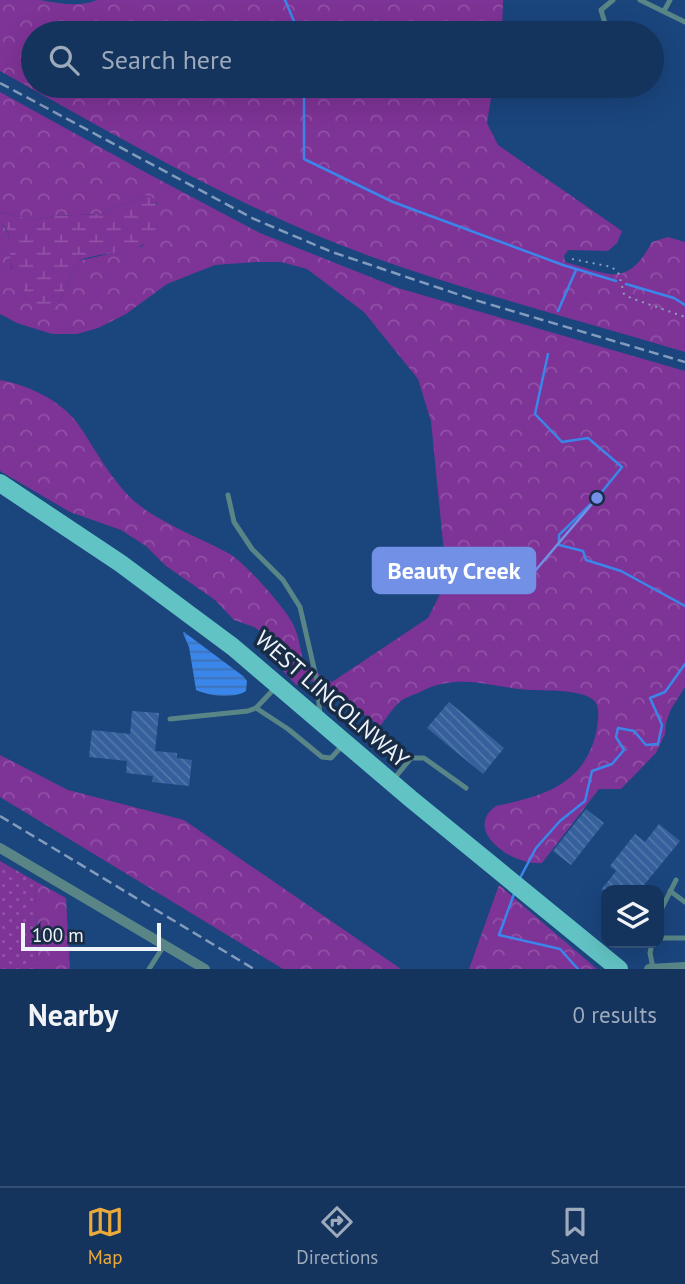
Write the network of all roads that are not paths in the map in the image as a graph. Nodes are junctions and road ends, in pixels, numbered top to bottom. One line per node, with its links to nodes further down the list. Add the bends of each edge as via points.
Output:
1 (613, 0): 5 (lane, via 601,10)
2 (640, 0): 4 (lane)
3 (670, 0): 4 (lane)
4 (664, 11): 6 (lane)
5 (604, 21)
6 (685, 22)
7 (0, 483): 9 (main road, WEST LINCOLNWAY, via 131,570)
8 (228, 495): 12 (lane, via 233,522 300,607 317,681)
9 (278, 685): 10 (lane); 12 (main road, WEST LINCOLNWAY)
10 (256, 708): 11 (lane); 13 (lane, via 322,757 331,758)
11 (170, 719)
12 (320, 722): 13 (main road, WEST LINCOLNWAY)
13 (345, 743): 14 (main road, WEST LINCOLNWAY)
14 (390, 782): 15 (lane, via 411,758 424,758); 29 (main road, WEST LINCOLNWAY)
15 (466, 788)
16 (0, 848): 23 (street)
17 (676, 880): 18 (lane)
18 (670, 891): 19 (lane); 20 (lane)
19 (685, 902)
20 (664, 904)
21 (664, 938): 22 (lane)
22 (685, 938)
23 (165, 944): 27 (lane); 28 (street)
24 (651, 948): 26 (lane)
25 (685, 967): 26 (street)
26 (651, 968)
27 (149, 969)
28 (205, 969)
29 (619, 969)

